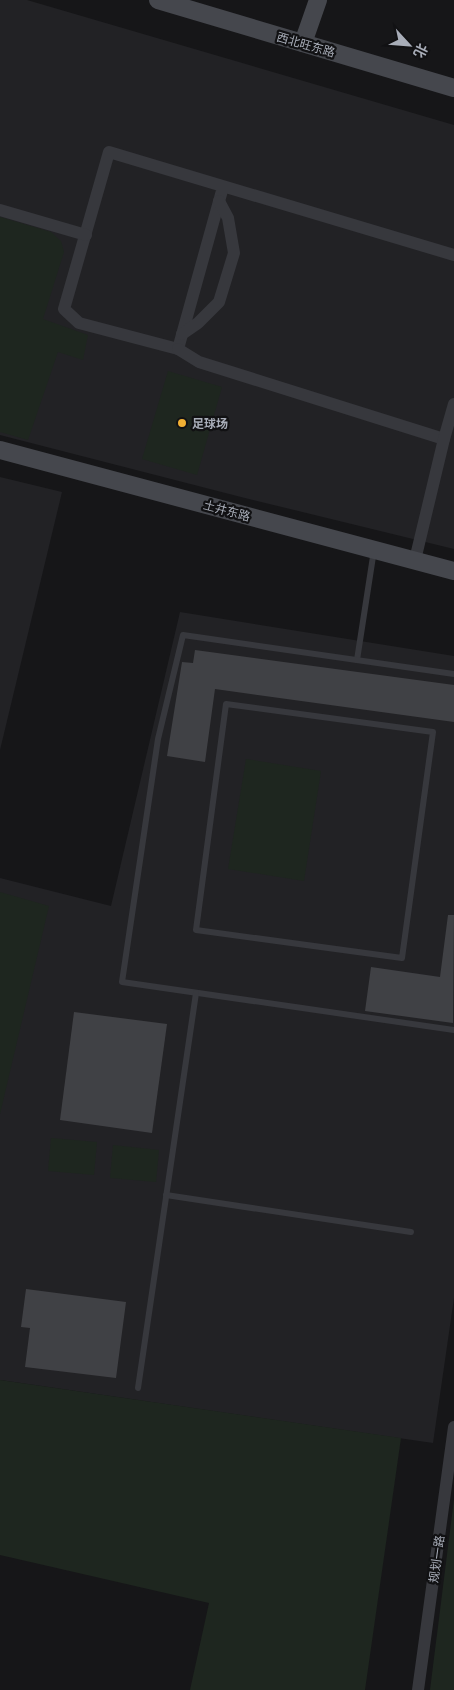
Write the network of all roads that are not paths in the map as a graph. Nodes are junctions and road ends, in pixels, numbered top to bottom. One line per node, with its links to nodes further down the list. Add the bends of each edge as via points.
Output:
1 (158, 0): 3 (street, 西北旺东路)
2 (318, 0): 3 (street)
3 (303, 43): 4 (street, 西北旺东路)
4 (454, 88)
5 (224, 187): 6 (street); 8 (street, via 109,152); 9 (street)
6 (219, 201): 10 (street); 10 (street, via 228,218 234,253 219,302)
7 (0, 210): 8 (street)
8 (86, 235): 11 (street, via 64,309 79,323)
9 (454, 254)
10 (182, 334): 11 (street)
11 (178, 349): 13 (street, via 199,362)
12 (454, 404): 13 (street)
13 (444, 439): 16 (street)
14 (0, 450): 15 (street, 土井东路)
15 (375, 549): 16 (street, 土井东路); 18 (lane)
16 (415, 560): 17 (street, 土井东路)
17 (454, 571)
18 (357, 660): 19 (lane); 21 (lane, via 183,636 158,739 122,982)
19 (454, 674)
20 (433, 732): 20 (lane, via 226,704 196,930 402,958)
21 (196, 993): 22 (lane); 23 (lane)
22 (454, 1030)
23 (166, 1195): 24 (lane); 25 (lane)
24 (411, 1232)
25 (138, 1388)
26 (454, 1427): 27 (street, 规划一路)
27 (418, 1690)

